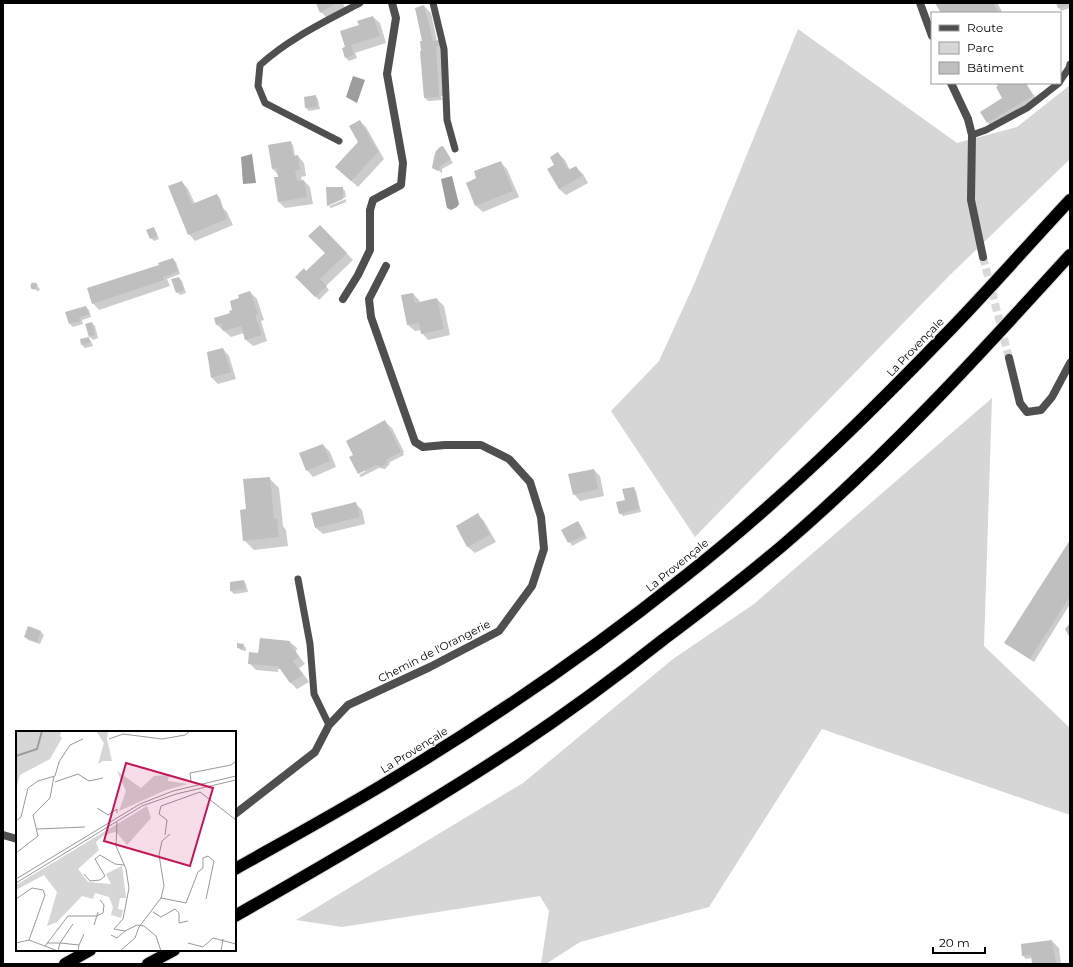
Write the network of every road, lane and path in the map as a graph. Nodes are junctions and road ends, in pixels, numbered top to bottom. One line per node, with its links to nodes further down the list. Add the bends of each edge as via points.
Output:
1 (360, 3): 11 (lane, via 273,53 260,65 258,86 265,103)
2 (392, 3): 17 (street, via 396,18 387,74 403,163 401,185 374,200 370,210 370,250)
3 (433, 3): 12 (lane, via 444,49 447,120)
4 (920, 3): 5 (street)
5 (931, 33)
6 (1070, 64): 7 (lane)
7 (1061, 79)
8 (951, 84): 10 (street, via 968,119)
9 (1057, 84): 10 (lane, via 1027,108)
10 (972, 135): 15 (street, via 971,200)
11 (340, 141)
12 (455, 149)
13 (1070, 200): 25 (highway, La Provençale, via 880,401 749,523 686,576 619,628 474,729 402,774)
14 (1070, 255): 26 (highway, via 962,373 849,486 783,545 705,608 598,690 516,747 364,842)
15 (983, 257)
16 (386, 266): 21 (street, Chemin de l'Orangerie, via 369,299 371,317 416,442 423,448 445,444 480,445 509,459 530,482 541,517 544,549 532,586 499,631 348,705)
17 (343, 299)
18 (1010, 358): 19 (street, via 1020,403 1027,412 1041,410 1052,397)
19 (1070, 363)
20 (298, 579): 21 (lane, via 310,644 314,694)
21 (328, 725): 22 (street, Chemin de l'Orangerie, via 315,752)
22 (236, 813)
23 (3, 835): 24 (street)
24 (16, 839)
25 (236, 868)
26 (236, 915)
27 (88, 951): 29 (highway)
28 (172, 951): 30 (highway)
29 (65, 964)
30 (148, 964)

